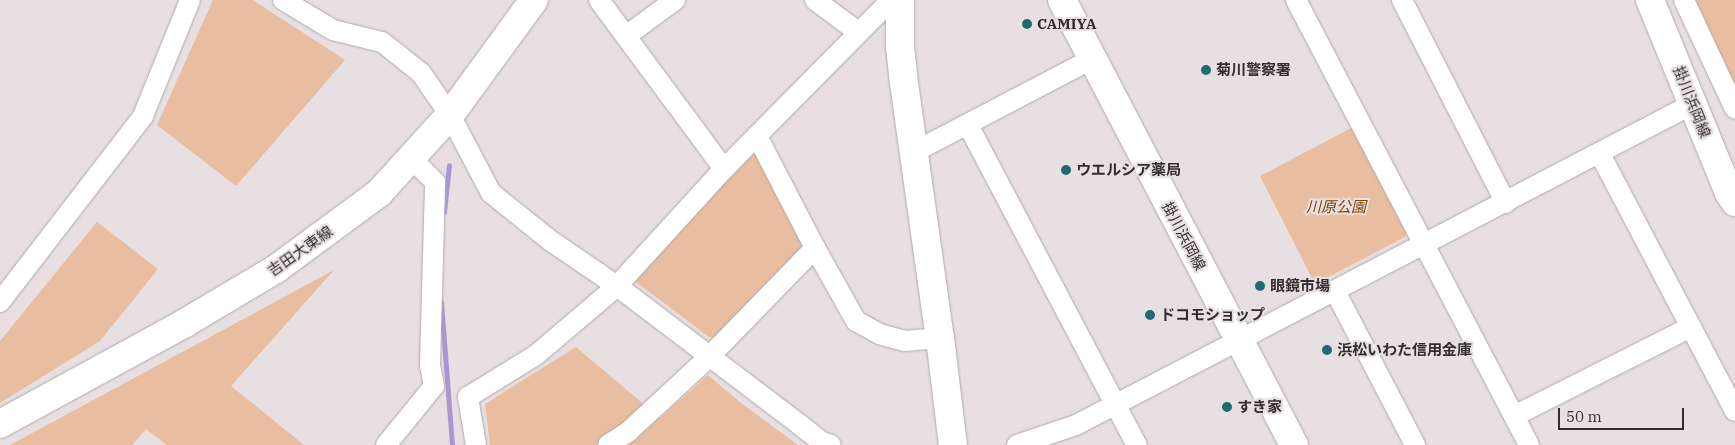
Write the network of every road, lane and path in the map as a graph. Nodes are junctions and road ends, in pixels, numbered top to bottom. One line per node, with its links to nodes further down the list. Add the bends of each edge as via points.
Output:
1 (190, 0): 32 (street, via 143,116)
2 (283, 0): 19 (street, via 332,30 382,42 421,73)
3 (534, 0): 19 (main road, 吉田大東線)
4 (599, 0): 15 (street)
5 (675, 0): 15 (street)
6 (815, 0): 14 (street)
7 (891, 0): 14 (street)
8 (900, 0): 22 (main road, via 900,46)
9 (1062, 0): 16 (main road, 掛川浜岡線)
10 (1402, 0): 26 (street)
11 (1650, 0): 17 (main road, 掛川浜岡線)
12 (1684, 0): 18 (street)
13 (1298, 1): 28 (street)
14 (858, 32): 21 (street)
15 (626, 36): 25 (street)
16 (1092, 59): 20 (street); 35 (main road, 掛川浜岡線)
17 (1693, 104): 23 (street); 27 (main road, 掛川浜岡線)
18 (1735, 110)
19 (450, 115): 24 (main road, 吉田大東線); 30 (street, via 491,193 551,241)
20 (968, 125): 22 (street); 37 (street)
21 (758, 136): 25 (street); 29 (street)
22 (914, 152): 34 (main road)
23 (1600, 154): 26 (street); 33 (street)
24 (411, 158): 40 (main road, 吉田大東線, via 379,193 276,269 185,323); 42 (street, via 435,182 430,366 434,386)
25 (724, 169): 30 (street)
26 (1506, 202): 28 (street)
27 (1735, 202)
28 (1423, 245): 31 (street); 39 (street)
29 (815, 248): 34 (street, via 856,321 879,334 905,341); 36 (street)
30 (617, 286): 36 (street); 43 (street, via 536,355 468,397)
31 (1335, 291): 35 (street); 50 (street)
32 (0, 302)
33 (1691, 327): 38 (street); 39 (street)
34 (940, 338): 46 (main road)
35 (1239, 340): 37 (street); 49 (main road, 掛川浜岡線)
36 (710, 356): 41 (street); 45 (street, via 822,442)
37 (1116, 405): 47 (street, via 1054,434); 48 (street)
38 (1735, 411)
39 (1514, 416): 51 (street)
40 (0, 424)
41 (633, 439): 44 (street)
42 (386, 445)
43 (476, 445)
44 (608, 445)
45 (831, 445)
46 (953, 445)
47 (1017, 445)
48 (1137, 445)
49 (1294, 445)
50 (1415, 445)
51 (1529, 445)

